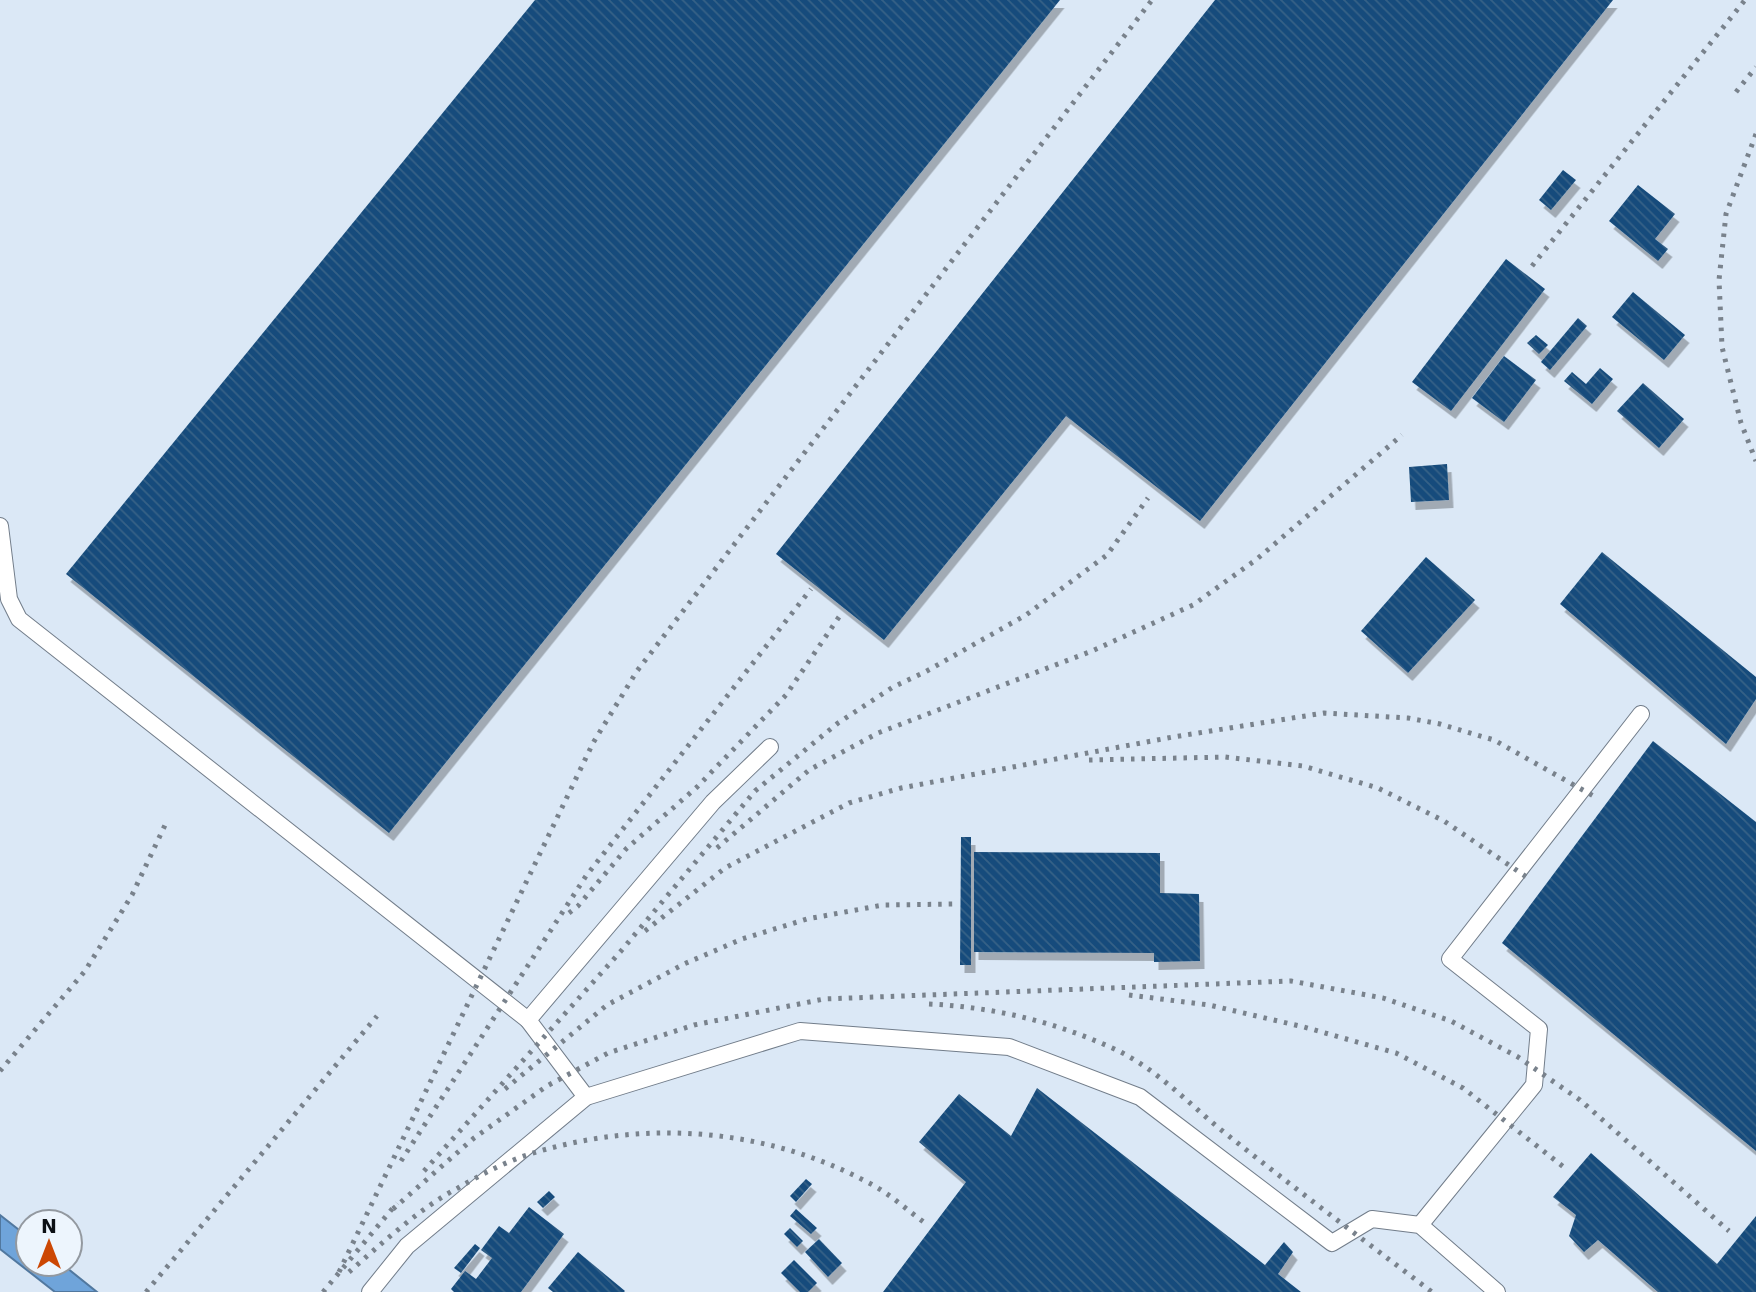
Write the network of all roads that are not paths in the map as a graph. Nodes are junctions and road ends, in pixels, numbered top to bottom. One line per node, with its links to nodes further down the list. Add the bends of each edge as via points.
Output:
1 (0, 526): 4 (lane, via 9,599 19,619)
2 (1641, 714): 6 (lane, via 1450,959 1539,1029 1534,1085)
3 (770, 747): 4 (lane, via 713,802)
4 (528, 1020): 5 (lane)
5 (586, 1097): 6 (lane, via 800,1031 1009,1047 1140,1097 1332,1244 1372,1219); 7 (lane, via 407,1246)
6 (1420, 1225): 8 (lane)
7 (370, 1292)
8 (1497, 1292)

